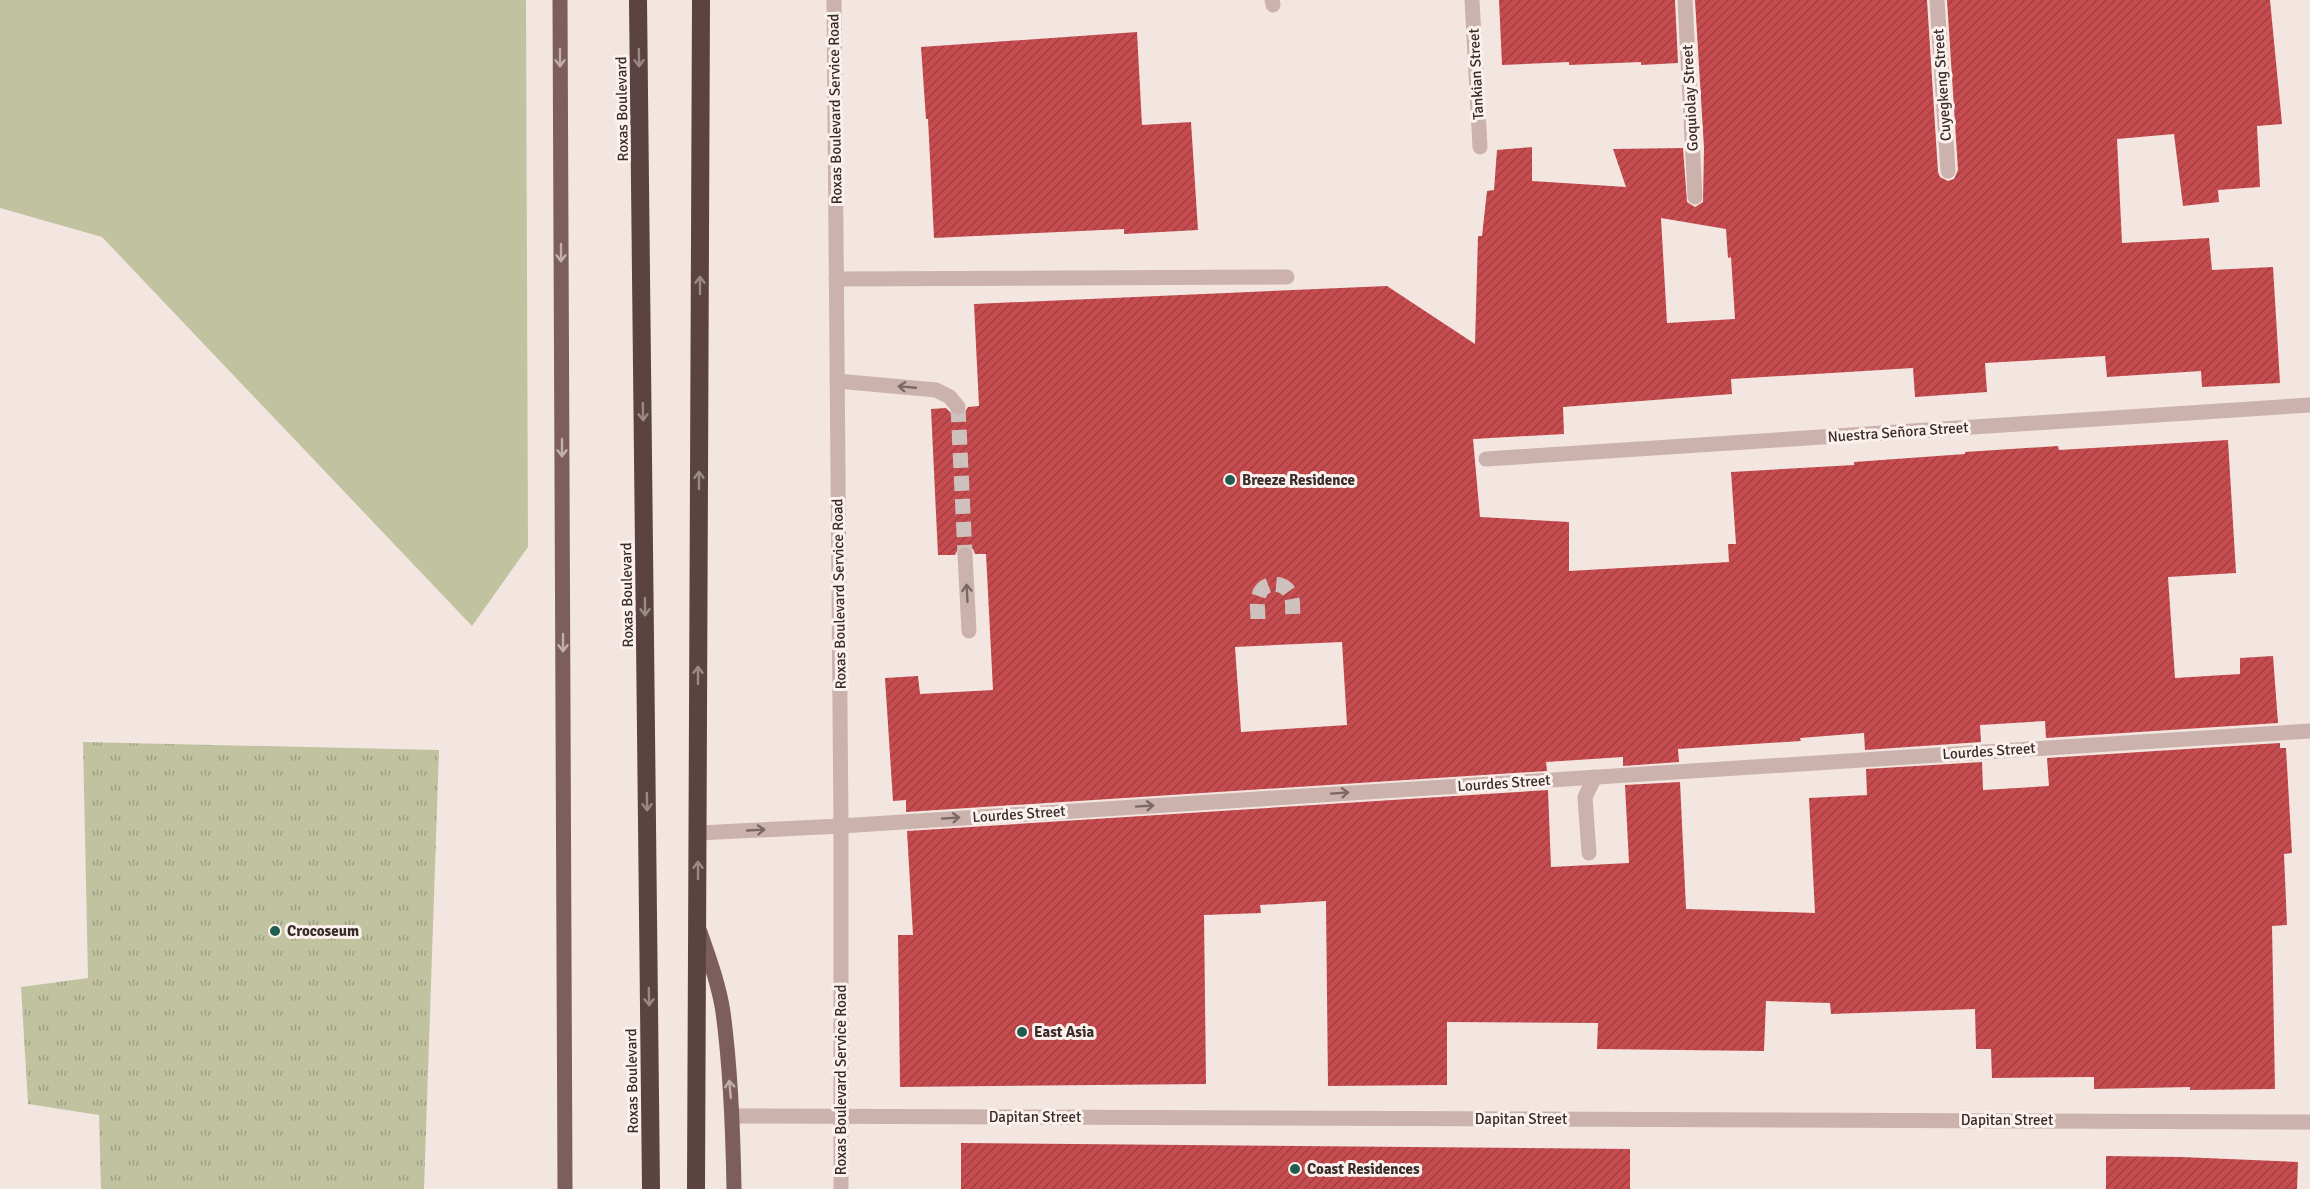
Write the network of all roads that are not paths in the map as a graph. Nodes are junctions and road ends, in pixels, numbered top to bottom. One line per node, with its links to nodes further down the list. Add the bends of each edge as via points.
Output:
1 (560, 0): 28 (main road, one-way to 28)
2 (638, 0): 29 (highway, Roxas Boulevard, one-way to 29)
3 (701, 0): 22 (highway, one-way to 3)
4 (834, 0): 12 (street, Roxas Boulevard Service Road)
5 (1472, 0): 8 (street, Tankian Street)
6 (1685, 0): 10 (street, Goquiolay Street)
7 (1937, 0): 9 (street, Cuyegkeng Street)
8 (1480, 147)
9 (1948, 171)
10 (1695, 196)
11 (1287, 277): 12 (street)
12 (836, 279): 13 (street, Roxas Boulevard Service Road)
13 (837, 381): 15 (street, one-way to 13, via 950,397 936,390); 21 (street, Roxas Boulevard Service Road)
14 (2310, 405): 16 (street, Nuestra Señora Street)
15 (958, 407)
16 (1486, 459)
17 (965, 555): 18 (street, one-way to 17)
18 (969, 631)
19 (2310, 730): 20 (street, Lourdes Street)
20 (1595, 777): 21 (street, Lourdes Street, one-way to 20); 23 (street, via 1585,797)
21 (842, 825): 22 (street, Lourdes Street, one-way to 21); 26 (street, Roxas Boulevard Service Road)
22 (698, 833): 24 (highway, one-way to 22)
23 (1589, 853)
24 (698, 928): 25 (main road, one-way to 24, via 723,1011 714,970); 30 (highway)
25 (733, 1116): 26 (street, Dapitan Street); 31 (main road)
26 (841, 1116): 27 (street, Dapitan Street); 32 (street, Roxas Boulevard Service Road)
27 (2310, 1122)
28 (565, 1189)
29 (651, 1189)
30 (696, 1189)
31 (734, 1189)
32 (841, 1189)

